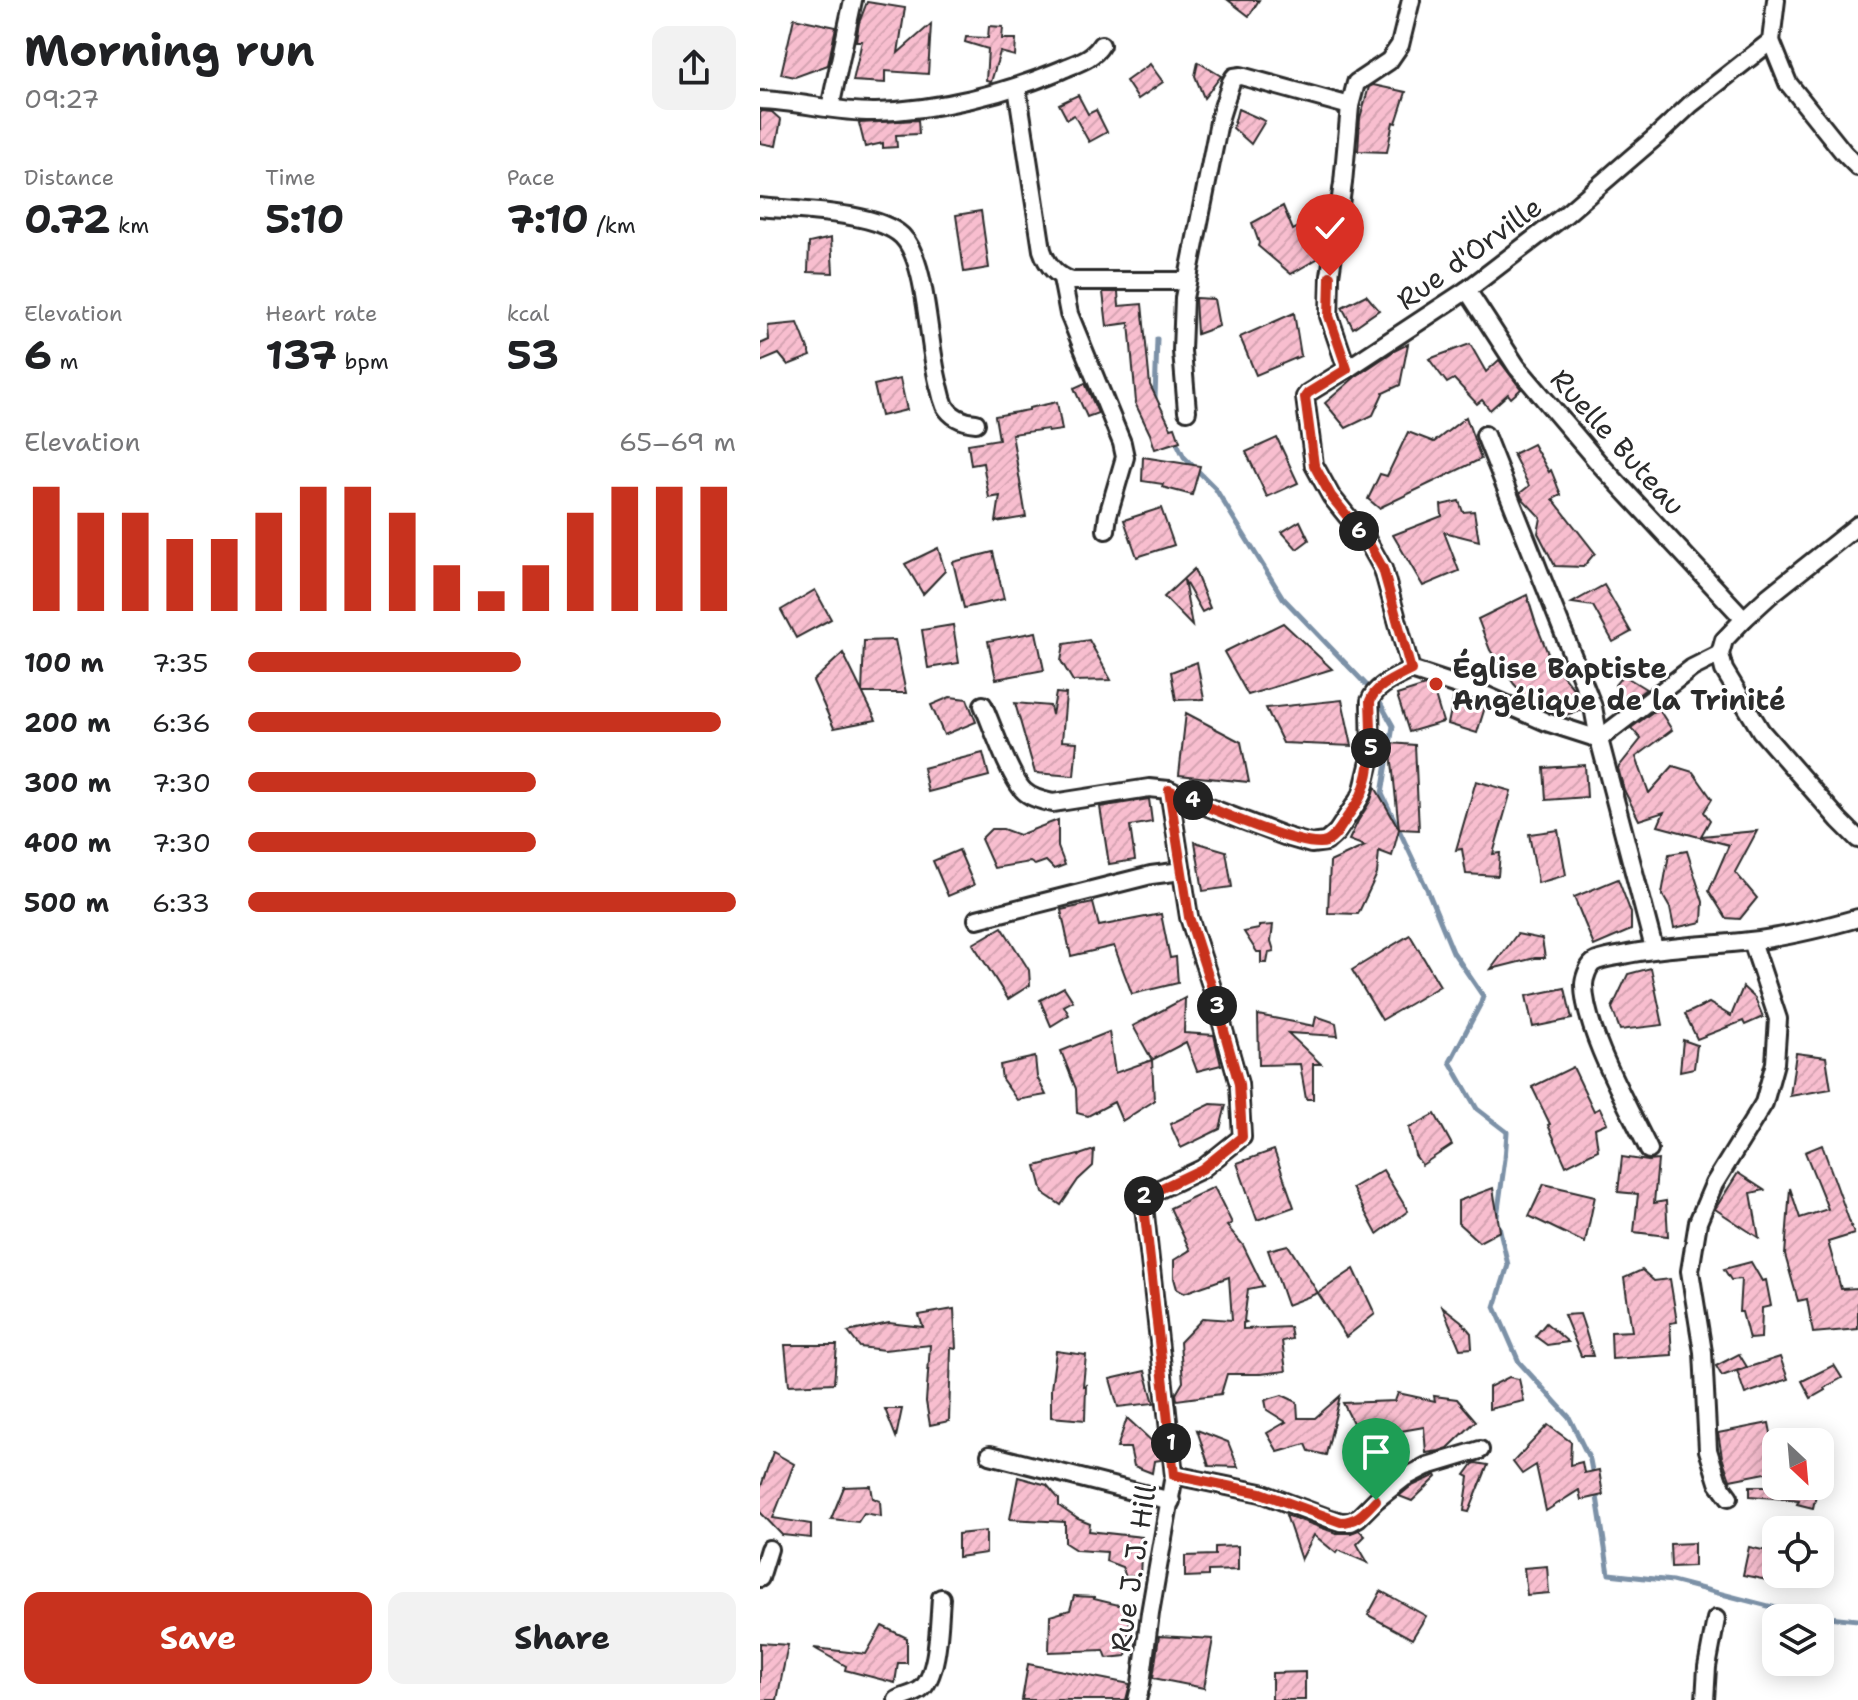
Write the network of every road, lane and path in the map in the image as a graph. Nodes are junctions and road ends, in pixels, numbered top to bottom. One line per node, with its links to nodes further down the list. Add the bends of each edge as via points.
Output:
1 (853, 0): 9 (street)
2 (1411, 0): 8 (street, via 1400,45 1389,61 1356,83)
3 (1776, 0): 4 (street)
4 (1771, 41): 10 (street, via 1788,83); 14 (street, Rue d'Orville, via 1565,215)
5 (1101, 45): 6 (street, via 1086,59)
6 (1017, 87): 9 (street, via 926,107 875,112); 12 (street, via 1042,250)
7 (760, 100): 9 (street)
8 (1350, 106): 13 (street, via 1234,77 1220,117); 15 (street, via 1329,316)
9 (830, 108)
10 (1858, 167)
11 (760, 207): 17 (street, via 853,217 901,235 915,255 936,378 946,406 963,422)
12 (1062, 278): 13 (street); 20 (street, via 1069,314 1125,457)
13 (1187, 281): 16 (street, via 1182,351)
14 (1467, 290): 15 (street, Rue d'Orville); 21 (street, Ruelle Buteau, via 1517,367)
15 (1347, 369): 23 (street, Rue d'Orville, via 1305,397 1314,465 1383,569)
16 (1187, 411)
17 (976, 423)
18 (1485, 435): 25 (street, via 1593,707)
19 (1858, 525): 21 (street)
20 (1106, 530)
21 (1744, 619): 22 (street, via 1724,640)
22 (1720, 654): 25 (street, via 1692,668); 27 (street, via 1761,731)
23 (1411, 670): 25 (street); 26 (street, via 1375,692 1370,701 1371,757 1362,794 1326,842 1287,837)
24 (983, 705): 26 (street, via 1014,779 1039,799 1053,803 1149,788)
25 (1599, 739): 32 (street)
26 (1169, 790): 28 (street, Rue J. J. Hill)
27 (1858, 839)
28 (1182, 871): 30 (street); 36 (street, Rue J. J. Hill, via 1189,917 1239,1084 1242,1137 1202,1169 1143,1197)
29 (1858, 918): 31 (street)
30 (977, 919)
31 (1752, 941): 32 (street); 37 (street, via 1778,1019 1775,1063 1764,1103 1714,1184 1698,1222 1690,1271 1703,1352 1708,1450)
32 (1654, 948): 33 (street, via 1593,963 1584,984 1604,1057)
33 (1649, 1150)
34 (1480, 1450): 36 (street, via 1404,1478 1351,1522 1261,1493)
35 (990, 1455): 38 (street)
36 (1174, 1475): 38 (street, Rue J. J. Hill)
37 (1729, 1497)
38 (1171, 1501): 44 (street, Rue J. J. Hill)
39 (769, 1549): 40 (street)
40 (760, 1578)
41 (941, 1598): 43 (street, via 933,1671 919,1691)
42 (1716, 1619): 45 (street)
43 (897, 1700)
44 (1137, 1700)
45 (1705, 1700)

